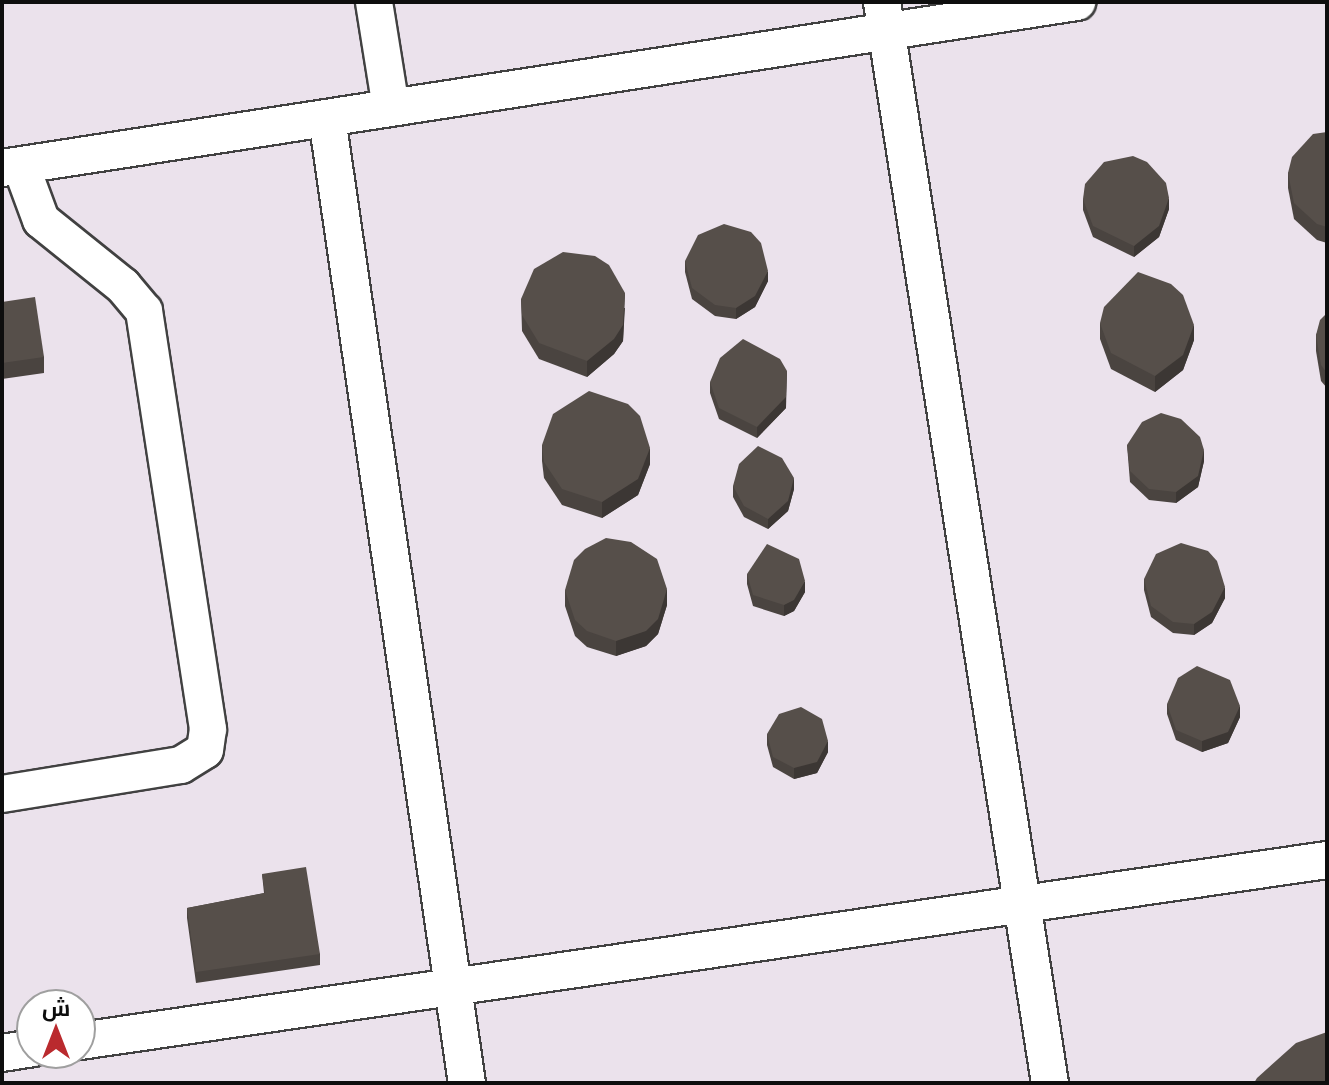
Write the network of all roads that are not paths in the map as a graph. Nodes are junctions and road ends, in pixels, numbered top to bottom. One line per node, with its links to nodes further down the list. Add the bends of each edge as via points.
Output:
1 (374, 2): 4 (lane)
2 (1077, 2): 3 (lane)
3 (884, 17): 4 (lane); 9 (lane)
4 (391, 108): 5 (lane)
5 (327, 118): 6 (lane); 10 (lane)
6 (11, 167): 7 (lane, via 41,220 123,286 144,311 208,729 205,750 181,765)
7 (2, 794)
8 (1327, 860): 9 (lane)
9 (1022, 903): 10 (lane); 13 (lane)
10 (452, 985): 11 (lane); 12 (lane)
11 (96, 1039)
12 (467, 1083)
13 (1050, 1083)

